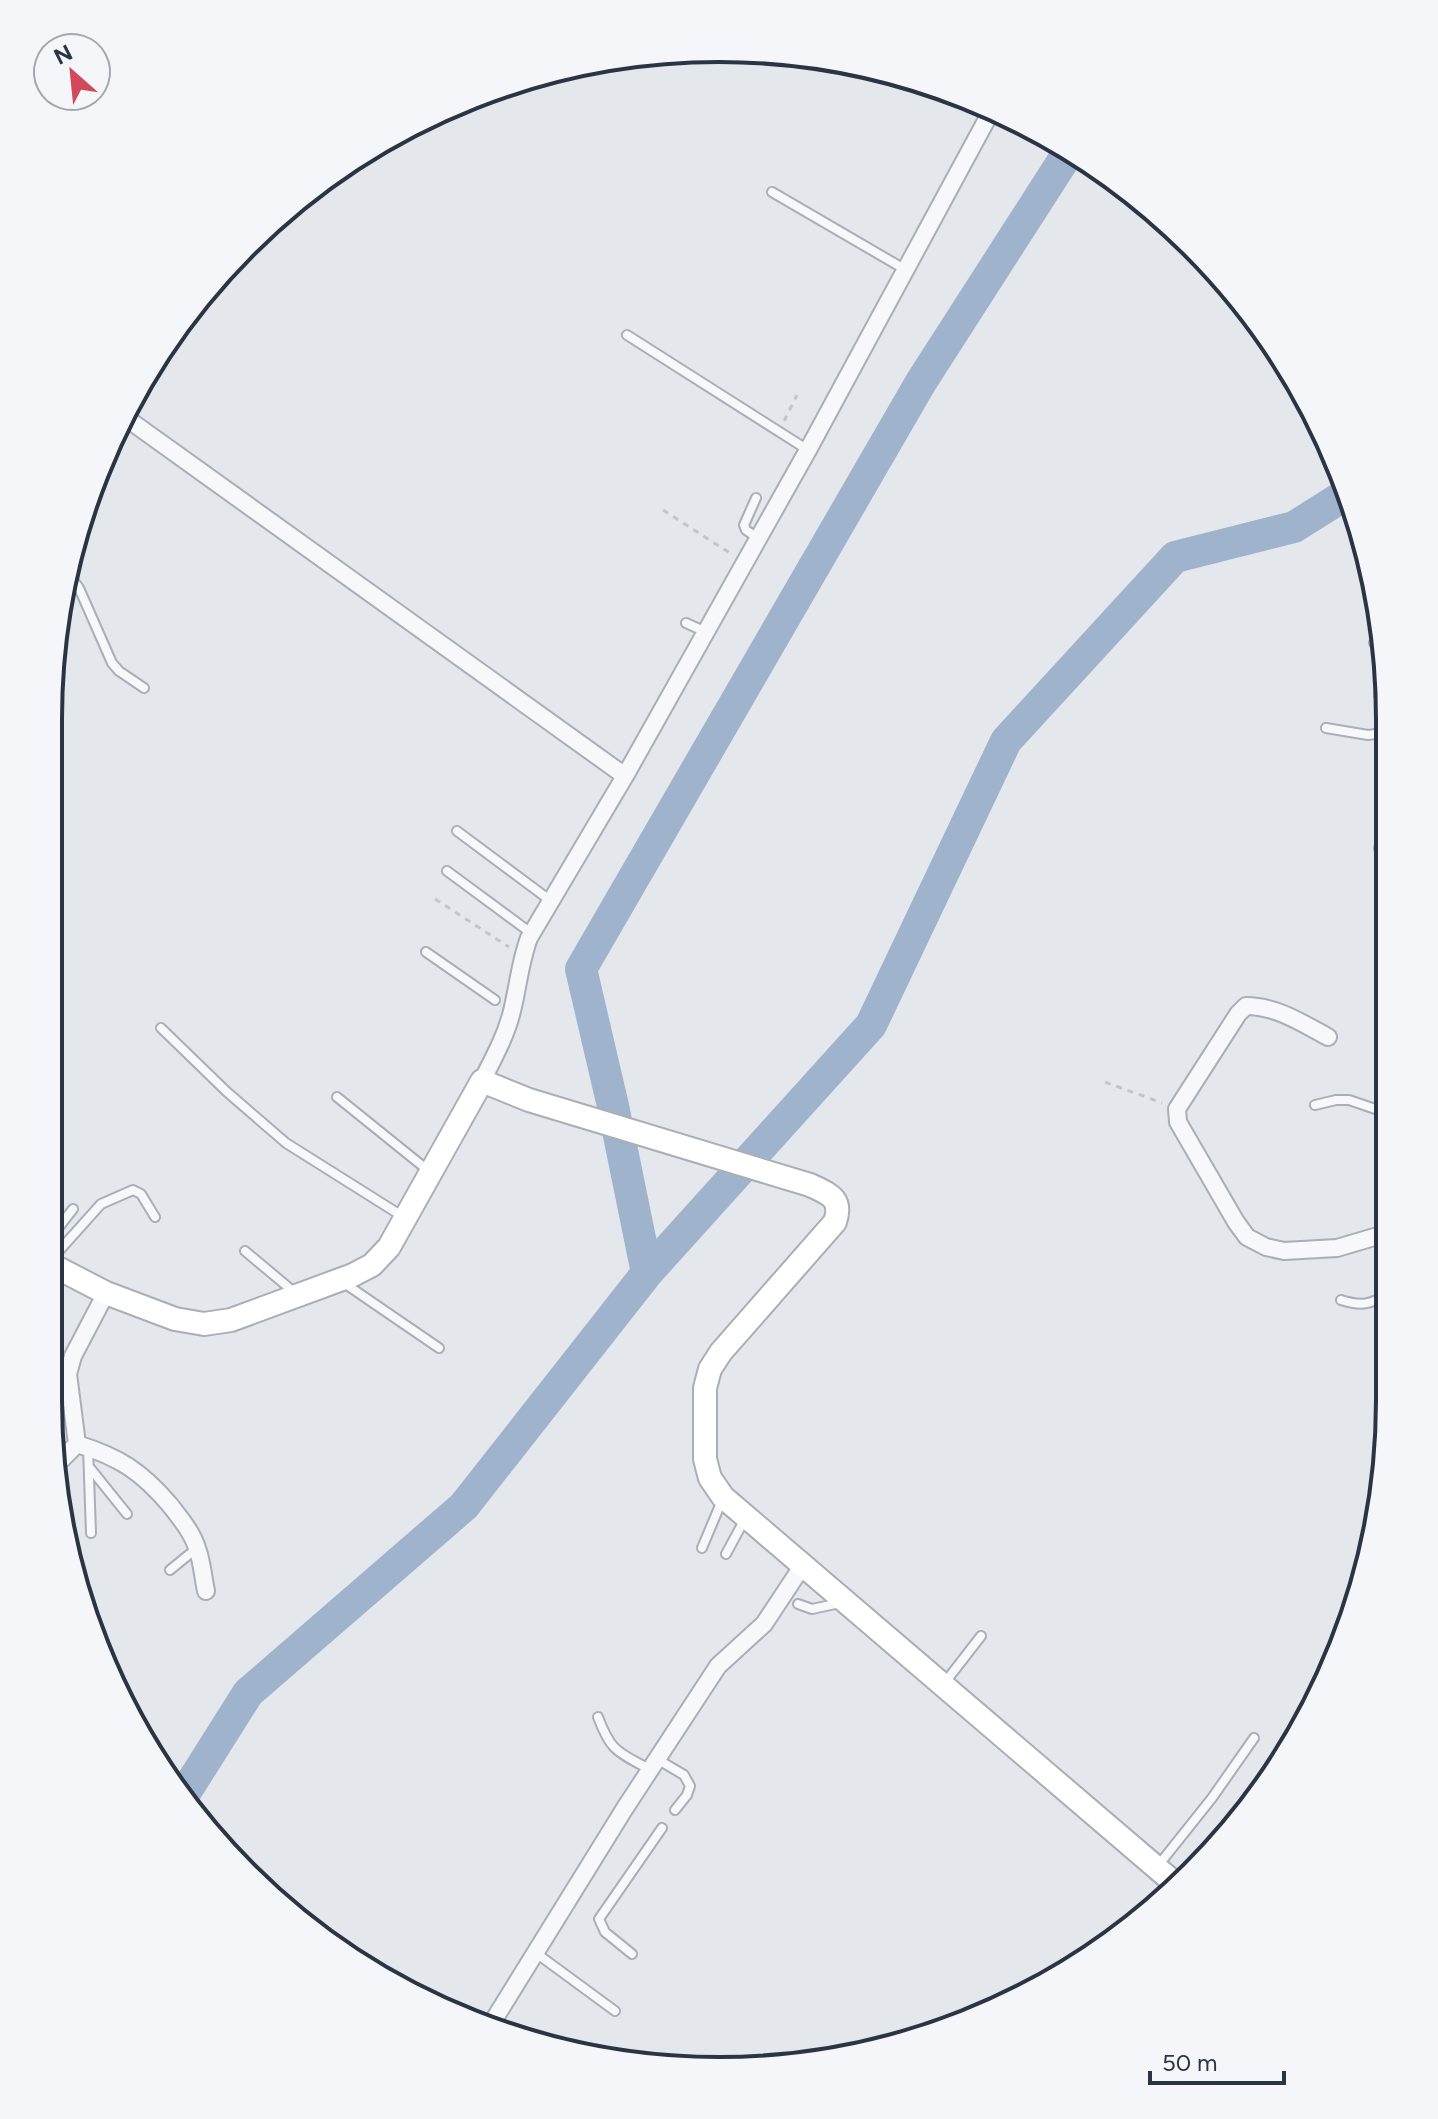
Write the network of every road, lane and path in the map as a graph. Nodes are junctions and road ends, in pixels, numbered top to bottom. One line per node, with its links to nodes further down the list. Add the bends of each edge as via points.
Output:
1 (987, 120): 3 (street)
2 (772, 192): 3 (lane)
3 (906, 270): 8 (street)
4 (627, 335): 7 (lane)
5 (797, 395): 7 (path)
6 (133, 423): 19 (street)
7 (779, 432): 8 (lane)
8 (808, 450): 11 (street)
9 (756, 498): 11 (lane, via 744,525)
10 (663, 510): 12 (path)
11 (759, 539): 15 (street)
12 (731, 553)
13 (76, 585): 16 (lane, via 112,663)
14 (686, 623): 15 (lane)
15 (706, 632): 19 (street)
16 (144, 688)
17 (1326, 728): 18 (lane)
18 (1376, 734)
19 (625, 776): 23 (street)
20 (457, 831): 23 (lane)
21 (447, 871): 24 (lane)
22 (435, 899): 26 (path)
23 (551, 901): 24 (street)
24 (531, 933): 26 (street)
25 (426, 952): 27 (lane)
26 (522, 956): 30 (street, via 506,1029)
27 (495, 1000)
28 (161, 1028): 39 (lane, via 286,1143)
29 (1328, 1037): 34 (street, via 1285,1014 1246,1006)
30 (482, 1081): 36 (main road); 54 (main road, via 810,1185 836,1202 835,1222 710,1369 705,1459)
31 (1105, 1082): 34 (path)
32 (337, 1097): 36 (lane)
33 (1315, 1105): 35 (lane, via 1349,1100)
34 (1177, 1109): 41 (street, via 1178,1122 1247,1237 1284,1251 1337,1248)
35 (1376, 1109)
36 (431, 1172): 39 (main road)
37 (73, 1209): 40 (lane)
38 (155, 1217): 43 (lane, via 141,1194 133,1190 120,1195 101,1204)
39 (405, 1218): 45 (main road, via 372,1265)
40 (62, 1223)
41 (1376, 1236)
42 (245, 1251): 47 (lane)
43 (62, 1257)
44 (62, 1274): 46 (main road)
45 (340, 1280): 47 (main road); 50 (lane)
46 (106, 1293): 47 (main road, via 204,1324 231,1320); 51 (street, via 68,1374)
47 (298, 1295)
48 (1341, 1300): 49 (lane, via 1359,1305)
49 (1376, 1300)
50 (439, 1348)
51 (82, 1446): 52 (street); 53 (lane); 58 (street, via 135,1470 184,1523)
52 (65, 1458)
53 (89, 1467): 55 (lane); 57 (lane)
54 (723, 1497): 56 (main road); 59 (lane)
55 (127, 1514)
56 (746, 1517): 60 (lane); 61 (main road)
57 (91, 1533)
58 (198, 1548): 62 (lane); 63 (street)
59 (702, 1548)
60 (726, 1554)
61 (803, 1565): 64 (main road); 70 (street, via 764,1624 718,1666)
62 (170, 1570)
63 (206, 1591)
64 (845, 1601): 65 (lane, via 812,1609); 67 (main road)
65 (798, 1604)
66 (981, 1636): 67 (lane)
67 (943, 1686): 73 (main road)
68 (598, 1717): 70 (lane, via 617,1751)
69 (1254, 1738): 73 (lane)
70 (653, 1765): 71 (lane, via 684,1775 690,1786); 75 (street)
71 (675, 1810)
72 (662, 1828): 76 (lane, via 599,1919 605,1932)
73 (1157, 1868): 74 (main road)
74 (1169, 1878)
75 (536, 1953): 77 (lane); 78 (street)
76 (632, 1954)
77 (615, 2011)
78 (495, 2017)

